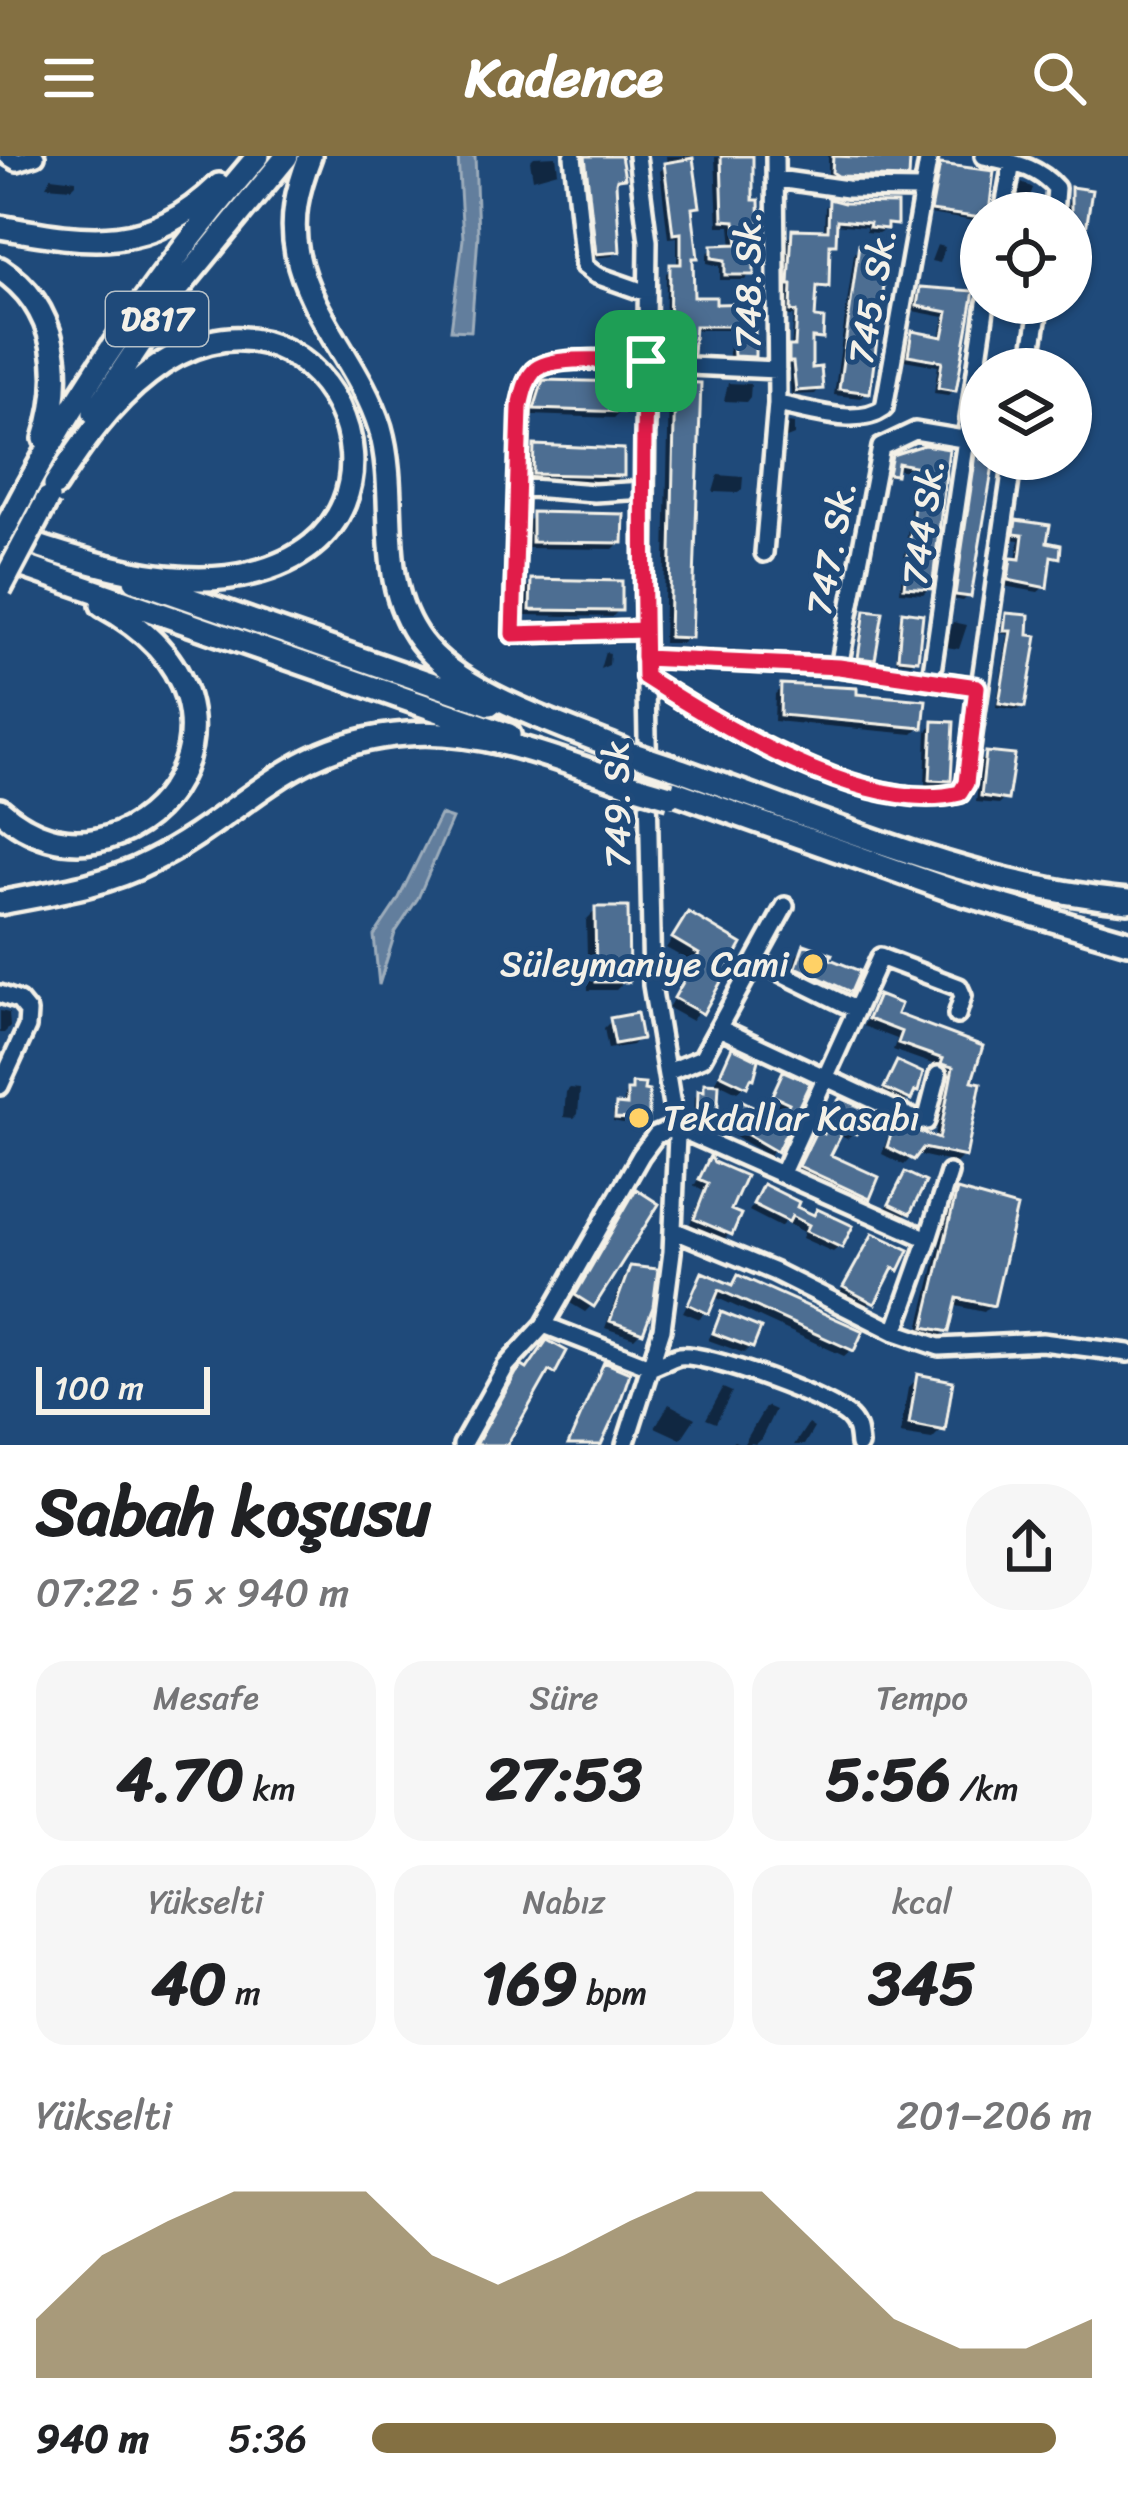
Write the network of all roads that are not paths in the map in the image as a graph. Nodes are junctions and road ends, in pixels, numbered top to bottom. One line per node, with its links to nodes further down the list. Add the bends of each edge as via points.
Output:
1 (8, 156): 2 (street)
2 (36, 156)
3 (249, 156): 17 (highway, via 205,199 142,236 110,242)
4 (259, 156): 26 (highway, D817, via 154,283)
5 (287, 156): 29 (highway, D817, via 172,296)
6 (310, 156): 39 (highway, via 296,192 298,259 381,432 397,593 408,620 423,644 478,686)
7 (573, 156): 19 (street, via 584,266)
8 (637, 156): 19 (street, 749. Sk)
9 (775, 156): 13 (street, 748. Sk.)
10 (929, 156): 14 (street, 745. Sk.)
11 (983, 156): 12 (street)
12 (1012, 163): 15 (street); 16 (street, via 1033,168)
13 (778, 178): 14 (street); 21 (street, 748. Sk.)
14 (921, 190): 22 (street, 745. Sk., via 884,408 851,417)
15 (1007, 192)
16 (1056, 192)
17 (0, 227)
18 (0, 269): 26 (highway, via 38,305 54,350 55,397)
19 (647, 293): 20 (street, 749. Sk)
20 (646, 363): 21 (street); 27 (street, via 556,361 536,368 520,407); 28 (street, 749. Sk)
21 (778, 370): 22 (street, 748. Sk.)
22 (777, 404): 31 (street, 748. Sk.)
23 (960, 439): 35 (street, 747. Sk., via 915,431 881,447)
24 (966, 480): 37 (street, 744 Sk.)
25 (1010, 480): 38 (street)
26 (28, 485): 30 (highway, D817, bridge)
27 (518, 487): 28 (street); 33 (street, via 513,634)
28 (645, 490): 33 (street, 749. Sk)
29 (52, 492): 30 (highway, via 83,442 147,374 213,342 283,349 312,368 348,421 351,478 341,505 306,550 280,565 214,578 161,575); 32 (highway, D817, bridge)
30 (3, 543): 39 (highway); 40 (highway); 41 (highway, via 150,636 187,690 193,722 191,748 166,801 121,832 65,840)
31 (764, 553)
32 (0, 589)
33 (644, 630): 34 (street, 749. Sk)
34 (644, 658): 35 (street); 36 (street, 749. Sk)
35 (844, 668): 37 (street)
36 (645, 677): 38 (street, via 758,746 881,789 940,797 966,783); 51 (street, 749. Sk, via 652,985)
37 (931, 678): 38 (street)
38 (977, 687)
39 (627, 752): 42 (highway, bridge, via 963,869 1059,894)
40 (630, 781): 43 (highway, via 455,735 360,740 280,773 149,862); 45 (highway, bridge)
41 (0, 810)
42 (1128, 901)
43 (0, 902)
44 (785, 906): 46 (street)
45 (1128, 942)
46 (757, 962): 48 (street); 50 (street)
47 (0, 994): 54 (street, via 28,1012)
48 (854, 1009): 49 (street, via 880,957 959,987); 53 (street)
49 (957, 1015)
50 (719, 1028): 51 (street, via 702,1058); 53 (street)
51 (668, 1072): 55 (street, 749. Sk)
52 (938, 1075): 53 (street, via 926,1121)
53 (825, 1076): 56 (street)
54 (0, 1086)
55 (675, 1126): 56 (street); 58 (street, 749. Sk); 60 (street, via 641,1155)
56 (782, 1173): 59 (street)
57 (949, 1173): 59 (street)
58 (673, 1230): 61 (street); 63 (street, 749. Sk)
59 (928, 1240): 61 (street)
60 (544, 1325): 63 (street); 64 (street, via 506,1366)
61 (895, 1331): 62 (street, via 939,1347 1042,1342)
62 (1128, 1353)
63 (652, 1367): 65 (street, 749. Sk); 66 (street, via 682,1355 756,1375 849,1416)
64 (462, 1445)
65 (626, 1445)
66 (859, 1445)

